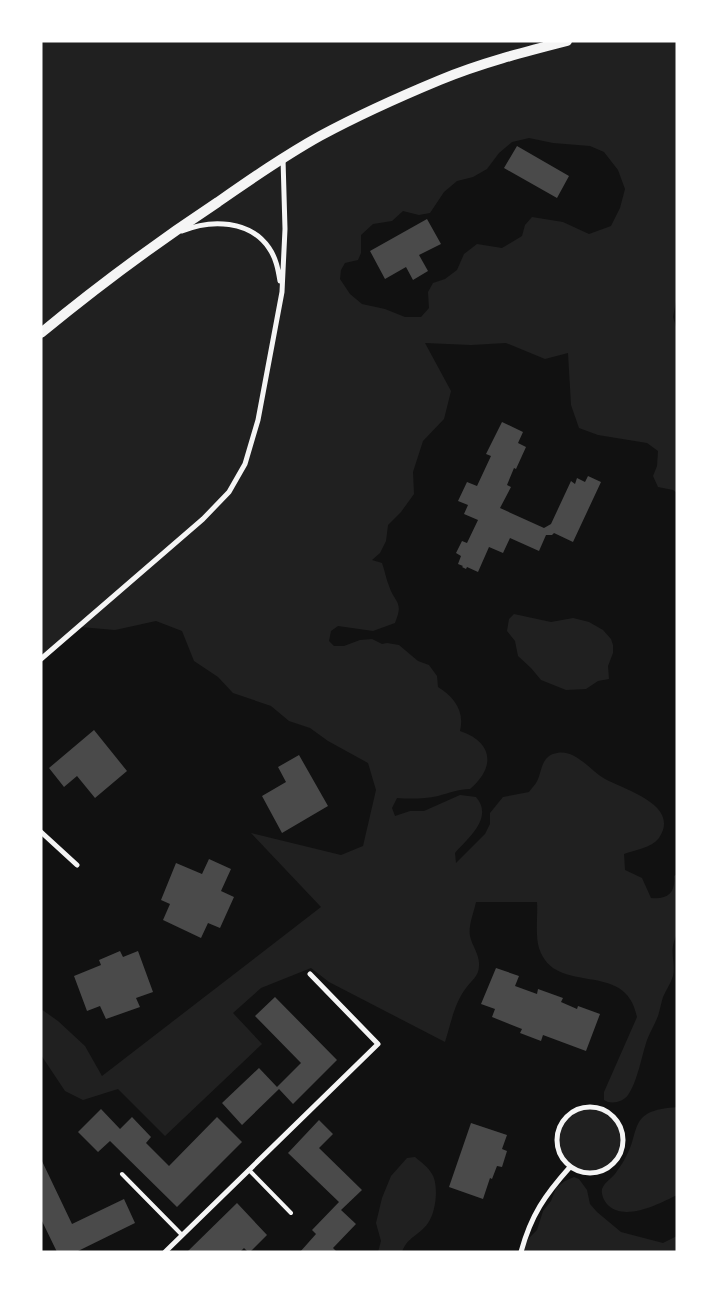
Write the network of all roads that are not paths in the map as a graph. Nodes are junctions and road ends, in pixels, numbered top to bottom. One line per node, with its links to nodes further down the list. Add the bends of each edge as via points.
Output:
1 (567, 41): 2 (main road, via 441,80 358,117)
2 (283, 158): 3 (main road); 4 (street, via 285,229)
3 (161, 240): 4 (street, via 204,224 239,226 256,234 269,248 277,264); 5 (main road)
4 (282, 292): 6 (street, via 252,447 237,480 203,519)
5 (41, 333)
6 (41, 659)
7 (41, 832): 8 (street)
8 (77, 865)
9 (310, 974): 11 (street, via 378,1044)
10 (570, 1167): 10 (street, via 588,1173 598,1172 615,1163 620,1155 624,1137 622,1128 605,1109 594,1106 573,1111 559,1127 558,1149); 16 (street, via 548,1192 533,1218)
11 (249, 1170): 13 (lane); 14 (street)
12 (122, 1174): 14 (lane)
13 (291, 1213)
14 (182, 1235): 15 (street)
15 (165, 1252)
16 (521, 1252)

